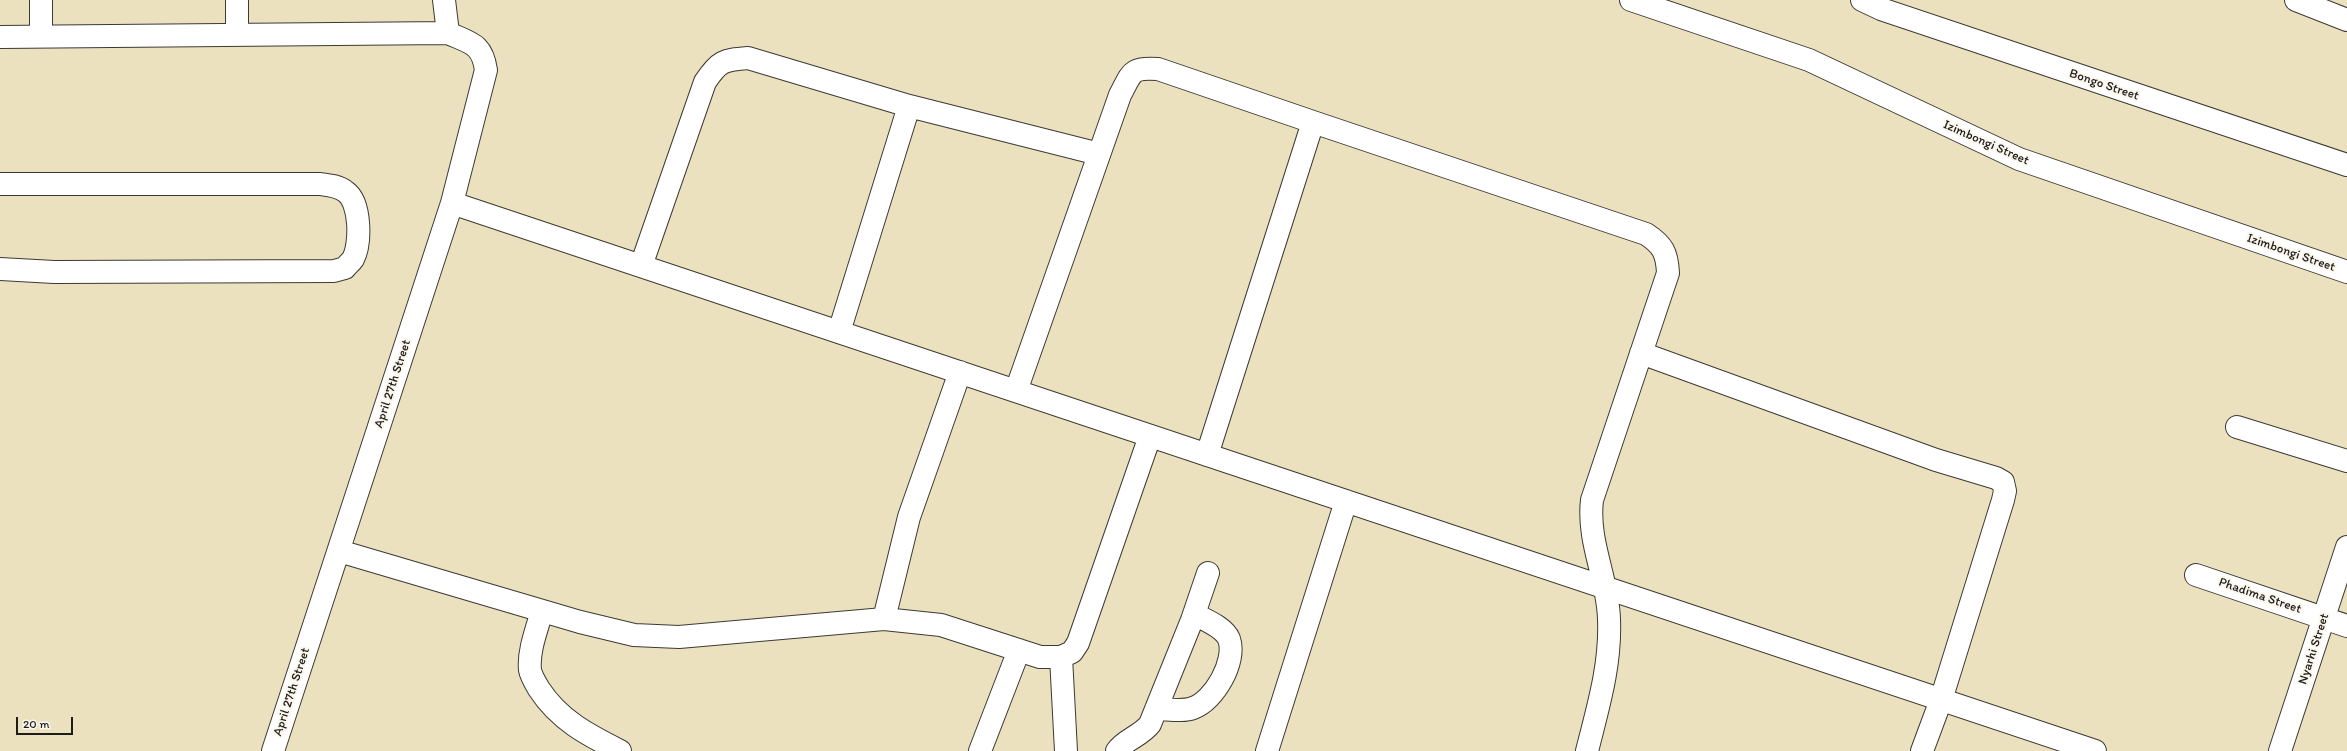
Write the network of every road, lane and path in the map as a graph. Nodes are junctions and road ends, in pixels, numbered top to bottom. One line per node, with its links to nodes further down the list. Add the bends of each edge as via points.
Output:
1 (41, 0): 10 (street)
2 (237, 0): 8 (street)
3 (444, 0): 9 (street)
4 (1631, 0): 20 (street, Izimbongi Street, via 1809,60 2019,159)
5 (1862, 0): 15 (street, Bongo Street, via 1881,9)
6 (2296, 0): 7 (street)
7 (2347, 20)
8 (237, 33): 9 (street); 10 (street)
9 (448, 33): 17 (street, April 27th Street, via 482,51 486,70)
10 (41, 36): 11 (street)
11 (0, 37)
12 (909, 106): 14 (street); 18 (street, via 748,58 726,59 717,65 705,82); 21 (street)
13 (1314, 122): 14 (street, via 1158,70 1141,68 1130,76 1120,95); 22 (street, via 1646,234 1657,241 1667,256 1668,273); 27 (street)
14 (1099, 154): 24 (street)
15 (2347, 165)
16 (0, 184): 19 (street, via 320,184 334,186 347,192 356,203 358,221 353,258 345,268 334,271 54,272)
17 (452, 203): 18 (street); 31 (street, April 27th Street)
18 (641, 266): 21 (street)
19 (0, 269)
20 (2347, 272)
21 (839, 332): 23 (street)
22 (1641, 353): 34 (street, via 1592,500 1590,520); 42 (street, via 2003,482 2003,500)
23 (960, 372): 24 (street); 38 (street, via 909,517)
24 (1016, 391): 26 (street)
25 (2237, 427): 28 (street)
26 (1150, 436): 27 (street); 41 (street, via 1078,642 1072,652)
27 (1207, 455): 29 (street)
28 (2347, 461)
29 (1346, 501): 34 (street); 49 (street)
30 (2347, 547): 37 (street, Nyarhi Street)
31 (338, 551): 35 (street); 44 (street, April 27th Street)
32 (1208, 573): 36 (street)
33 (2196, 575): 37 (street, Phadima Street)
34 (1604, 587): 42 (street); 50 (street, via 1609,619 1607,669)
35 (542, 611): 38 (street, via 634,635 654,637); 45 (street, via 530,656 530,672 536,685 549,705 563,718 584,733)
36 (1194, 614): 43 (street); 43 (street, via 1220,628 1229,638 1230,653 1225,670 1210,698 1201,705 1191,709)
37 (2324, 618): 39 (street, Phadima Street); 53 (street, Nyarhi Street)
38 (884, 619): 40 (street, via 941,625)
39 (2347, 626)
40 (1019, 650): 41 (street, via 1040,657); 46 (street)
41 (1061, 657): 47 (street)
42 (1941, 700): 51 (street); 52 (street)
43 (1156, 709): 48 (street, via 1143,733 1121,745)
44 (273, 751)
45 (620, 751)
46 (980, 751)
47 (1066, 751)
48 (1117, 751)
49 (1267, 751)
50 (1587, 751)
51 (1922, 751)
52 (2095, 751)
53 (2280, 751)

